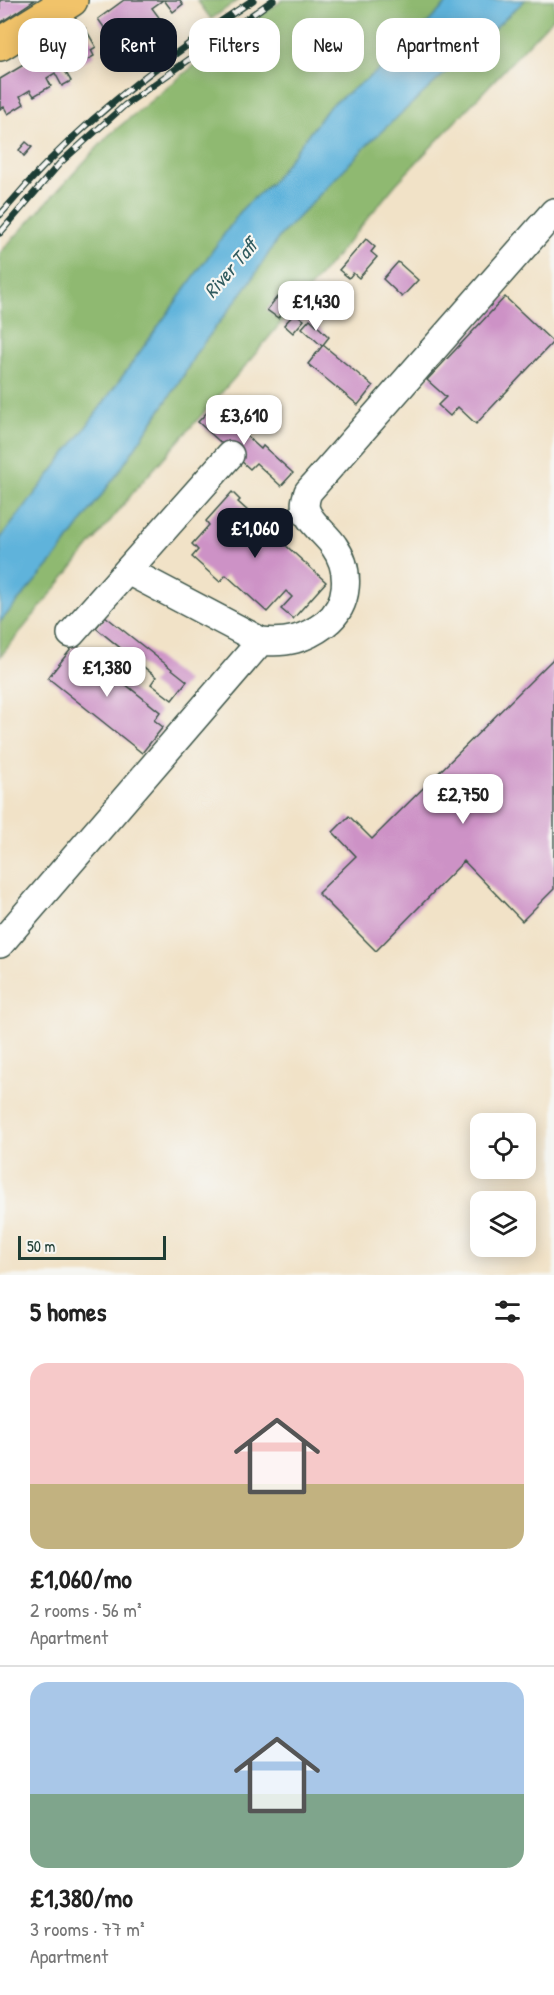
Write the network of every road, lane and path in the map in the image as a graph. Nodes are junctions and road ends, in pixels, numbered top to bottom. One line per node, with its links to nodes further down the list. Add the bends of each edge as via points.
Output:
1 (71, 0): 2 (main road)
2 (0, 44)
3 (554, 212): 7 (lane, via 308,492 309,517 344,564 345,595 340,609 316,631 299,639)
4 (230, 455): 5 (lane)
5 (128, 571): 6 (lane); 7 (lane)
6 (71, 634)
7 (261, 641): 8 (lane)
8 (0, 944)

